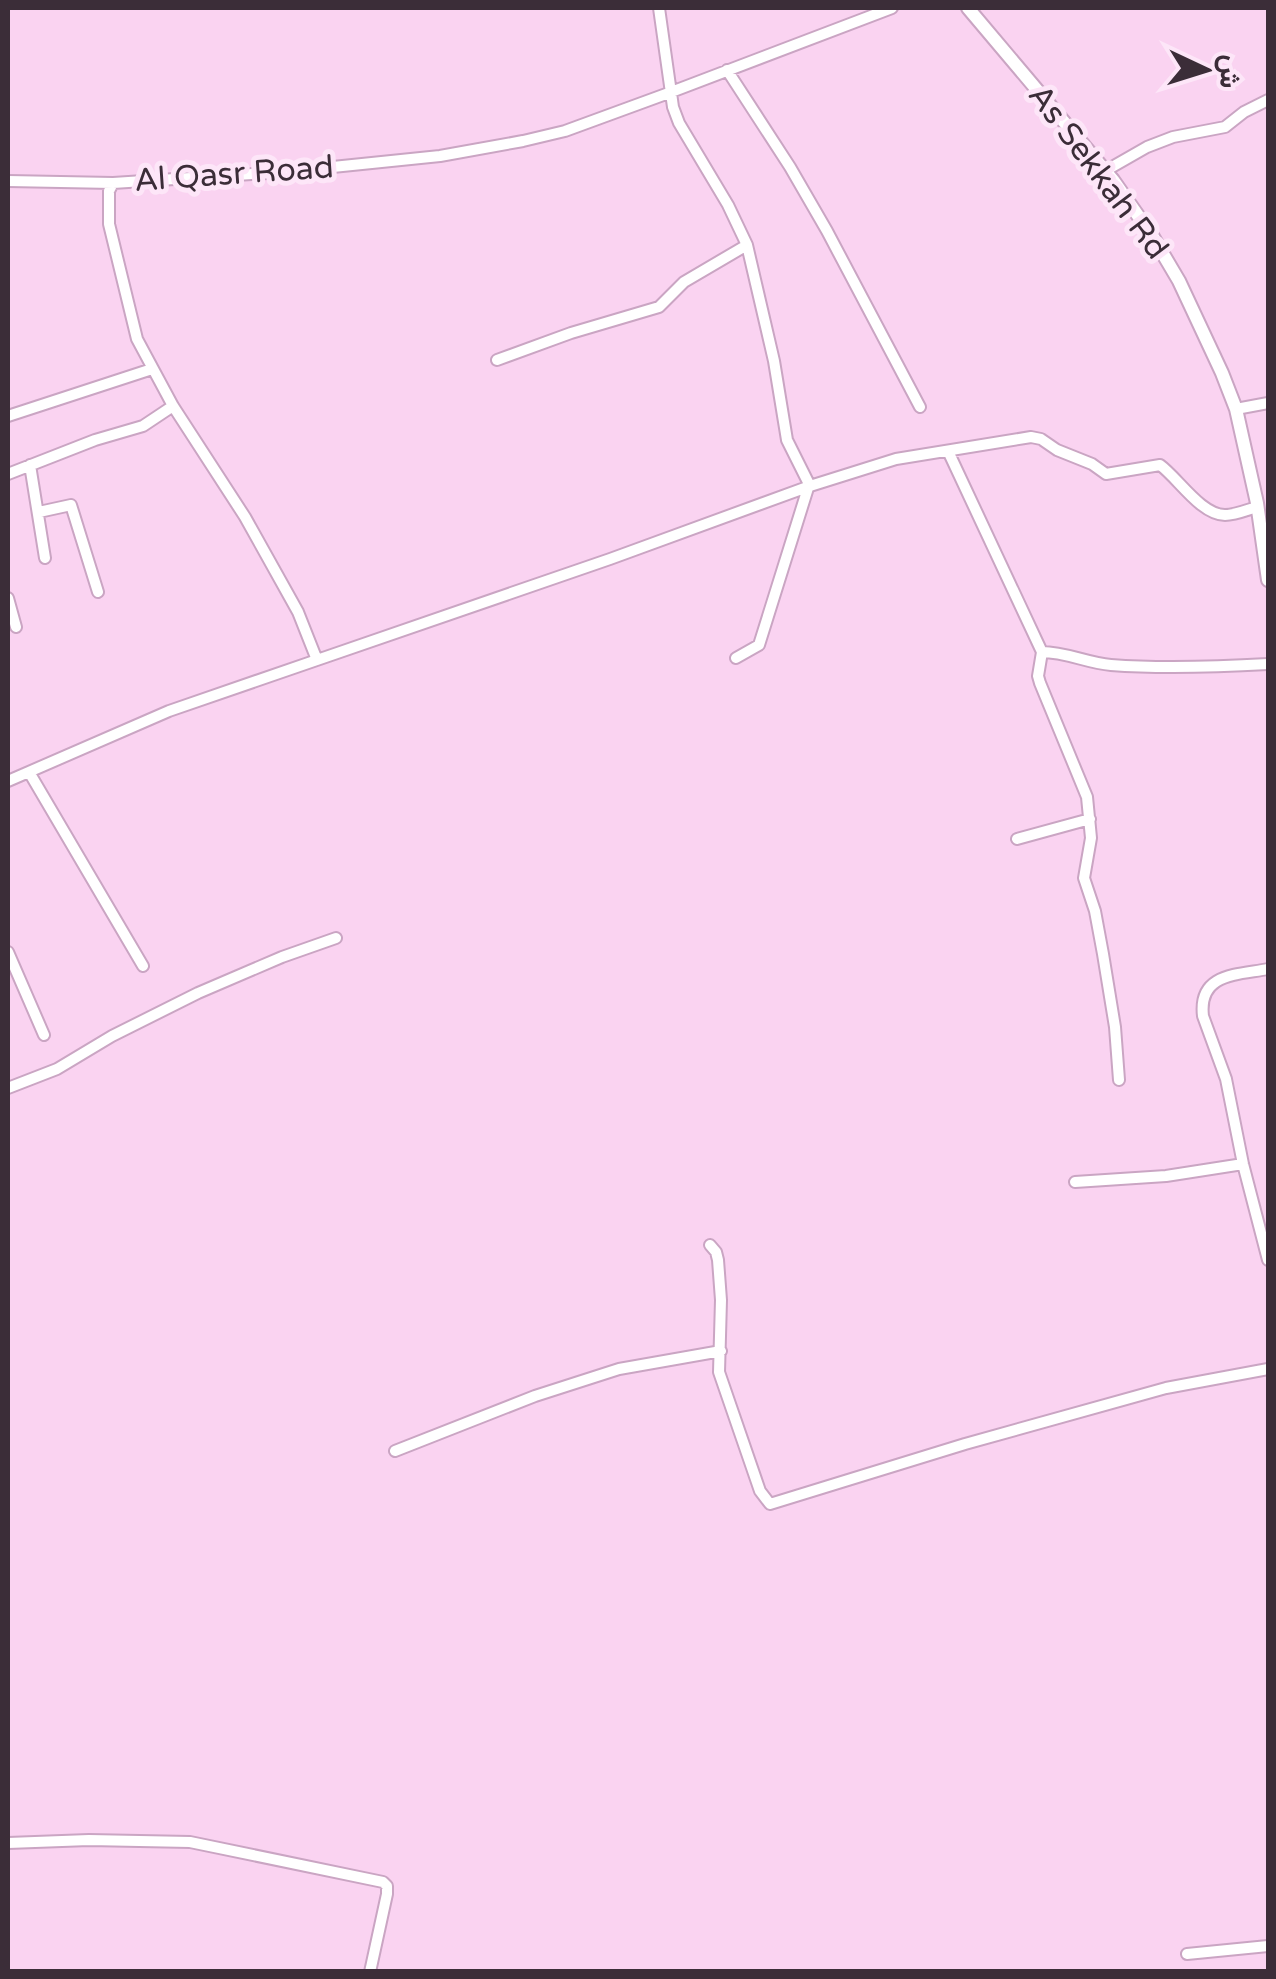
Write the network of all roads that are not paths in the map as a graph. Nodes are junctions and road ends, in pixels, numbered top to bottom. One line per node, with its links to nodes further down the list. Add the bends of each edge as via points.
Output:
1 (659, 8): 5 (street)
2 (892, 8): 4 (street, Al Qasr Road)
3 (968, 8): 7 (main road, As Sekkah Rd)
4 (727, 70): 5 (street, Al Qasr Road); 15 (street, via 790,167)
5 (670, 92): 9 (street, Al Qasr Road, via 565,131 484,149); 10 (street, via 679,123)
6 (1268, 100): 7 (street, via 1225,127 1173,137)
7 (1105, 171): 16 (main road, As Sekkah Rd, via 1180,282)
8 (8, 182): 9 (street)
9 (113, 183): 12 (street, Al Qasr Road, via 109,224 137,339)
10 (746, 246): 11 (street, via 684,282 659,307); 21 (street, via 788,440)
11 (498, 360)
12 (152, 369): 14 (street, Al Qasr Road); 17 (street)
13 (1268, 403): 16 (street)
14 (174, 406): 19 (street, via 143,426); 31 (street, Al Qasr Road, via 245,517)
15 (920, 407)
16 (1236, 409): 22 (main road, As Sekkah Rd)
17 (8, 416)
18 (948, 451): 21 (street, via 896,459); 22 (street, via 1036,437 1106,474 1160,465 1215,513); 29 (street)
19 (30, 466): 20 (street); 23 (street)
20 (8, 474)
21 (809, 487): 30 (street, via 758,645); 31 (street)
22 (1257, 507): 25 (main road, As Sekkah Rd)
23 (39, 512): 24 (street); 26 (street, via 71,505)
24 (45, 558)
25 (1268, 580)
26 (98, 592)
27 (8, 598): 28 (street)
28 (16, 627)
29 (1042, 652): 32 (street, via 1098,664); 35 (street, via 1040,683 1084,786)
30 (736, 658)
31 (317, 660): 33 (street, via 169,711)
32 (1268, 664)
33 (29, 772): 34 (street); 39 (street)
34 (8, 781)
35 (1090, 819): 36 (street); 42 (street, via 1084,878 1103,954)
36 (1017, 839)
37 (336, 938): 43 (street, via 198,993)
38 (8, 952): 41 (street)
39 (143, 966)
40 (1268, 969): 44 (street, via 1213,982 1201,1005 1226,1080)
41 (44, 1036)
42 (1119, 1080)
43 (8, 1088)
44 (1243, 1164): 45 (street); 47 (street)
45 (1075, 1182)
46 (710, 1245): 48 (street, via 718,1269)
47 (1268, 1260)
48 (720, 1351): 49 (street, via 725,1389 770,1504 1166,1388); 50 (street, via 618,1369)
49 (1268, 1368)
50 (395, 1451)
51 (8, 1843): 54 (street, via 190,1842 382,1882 388,1894)
52 (1268, 1946): 53 (street)
53 (1187, 1954)
54 (370, 1972)

